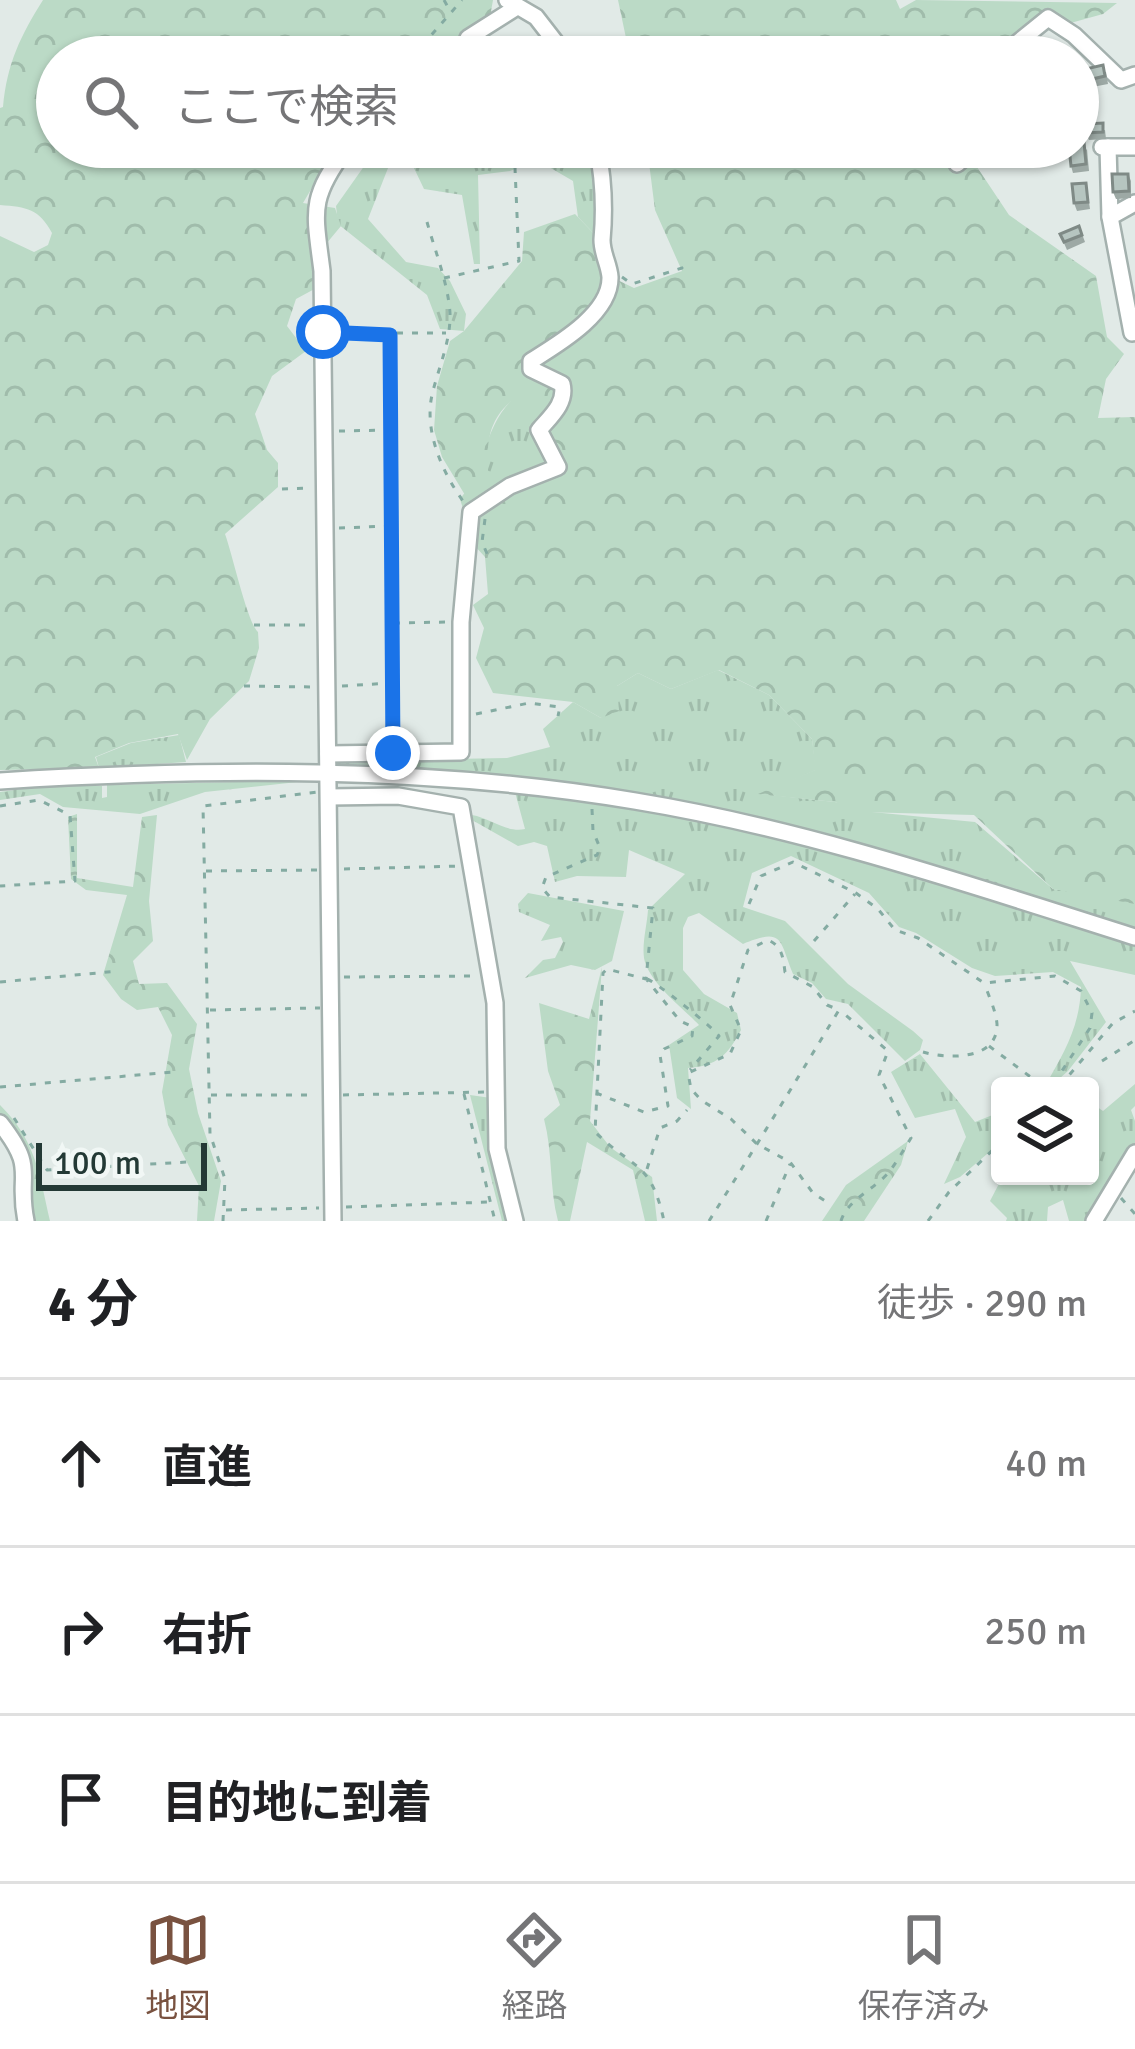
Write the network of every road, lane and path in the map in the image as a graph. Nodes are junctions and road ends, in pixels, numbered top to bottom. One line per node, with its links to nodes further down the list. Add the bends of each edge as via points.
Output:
1 (444, 0): 4 (path)
2 (461, 0): 4 (path)
3 (512, 4): 6 (street); 7 (street)
4 (450, 11): 5 (path)
5 (429, 36)
6 (472, 36)
7 (551, 36)
8 (1026, 36): 9 (street, via 1048,18)
9 (1075, 36)
10 (1099, 59): 11 (street)
11 (1121, 81)
12 (1135, 147): 17 (street, via 1104,147)
13 (332, 168): 22 (street, via 314,208)
14 (515, 168): 21 (path, via 519,261)
15 (601, 168): 20 (street, via 602,248)
16 (1135, 203): 17 (street)
17 (1110, 217): 24 (street)
18 (427, 222): 21 (path)
19 (679, 262): 20 (path, via 682,268 632,284)
20 (610, 270): 30 (street, via 602,309 531,362 564,389 539,430 558,467)
21 (442, 279): 23 (path)
22 (323, 332): 25 (path); 27 (street)
23 (446, 333): 25 (path); 30 (path, via 431,429 442,466)
24 (1132, 333)
25 (390, 335): 26 (path)
26 (393, 430): 27 (path); 31 (path)
27 (325, 431): 28 (street)
28 (324, 488): 29 (path); 32 (street)
29 (282, 489)
30 (476, 509): 33 (path); 34 (street)
31 (392, 526): 32 (path); 35 (path)
32 (325, 528): 37 (street)
33 (488, 556)
34 (461, 622): 35 (path); 41 (street)
35 (392, 623): 38 (path)
36 (254, 625): 37 (path)
37 (326, 625): 40 (street)
38 (394, 683): 40 (path); 43 (path)
39 (244, 686): 40 (path)
40 (327, 687): 44 (street)
41 (462, 716): 42 (path, via 529,703 560,707); 43 (street, via 461,752)
42 (558, 716)
43 (393, 753): 44 (street)
44 (328, 754): 46 (street)
45 (0, 781): 46 (street)
46 (328, 788): 47 (street, via 465,781); 49 (street, via 461,807); 50 (street); 51 (path, via 203,806)
47 (592, 795): 55 (street, via 784,831); 60 (path, via 597,855 546,877 542,889 550,897 653,908)
48 (0, 806): 52 (path, via 39,800 70,815 75,881)
49 (470, 866): 50 (path); 58 (street)
50 (329, 870): 51 (path); 59 (street)
51 (205, 871): 64 (path)
52 (0, 886)
53 (856, 892): 54 (path, via 793,862 761,876); 56 (path); 62 (path, via 895,930)
54 (749, 904)
55 (1135, 937)
56 (814, 940)
57 (118, 971): 61 (path)
58 (492, 976): 59 (path); 77 (street)
59 (330, 977): 63 (street)
60 (646, 979): 72 (path, via 710,1021 719,1036); 78 (path, via 603,973); 78 (path, via 693,1027 692,1036 660,1055 668,1106 644,1112)
61 (0, 982)
62 (984, 983): 68 (path, via 997,1021); 74 (path, via 1054,976 1081,992 1092,1013 1084,1042)
63 (329, 1008): 64 (path); 80 (street)
64 (208, 1010): 81 (path)
65 (839, 1010): 72 (path, via 785,972 768,940 748,950 730,1004 741,1030 730,1054); 85 (path); 104 (path, via 888,1051 879,1076 910,1138)
66 (1135, 1011): 75 (path, via 1113,1023)
67 (1135, 1040): 70 (path)
68 (987, 1045): 69 (path, via 966,1057); 73 (path)
69 (923, 1052)
70 (1102, 1061)
71 (173, 1072): 76 (path)
72 (688, 1073): 85 (path, via 701,1100)
73 (1031, 1077)
74 (1059, 1077)
75 (1068, 1077)
76 (0, 1087)
77 (495, 1091): 79 (path); 100 (street, via 497,1149)
78 (596, 1093): 90 (path, via 596,1132)
79 (464, 1094): 80 (path); 92 (path)
80 (331, 1095): 81 (path); 95 (street)
81 (209, 1096): 94 (path)
82 (0, 1105): 88 (path, via 47,1170)
83 (687, 1110): 90 (path, via 660,1128)
84 (0, 1123): 97 (street, via 27,1169)
85 (757, 1144): 89 (path); 102 (path)
86 (991, 1152): 105 (path)
87 (1135, 1153): 91 (street)
88 (187, 1162)
89 (790, 1162): 93 (path); 103 (path)
90 (646, 1171): 101 (path)
91 (1112, 1187): 96 (path); 106 (street)
92 (490, 1202): 95 (path); 99 (path)
93 (830, 1204)
94 (224, 1210): 95 (path); 98 (path)
95 (333, 1214)
96 (1135, 1214)
97 (26, 1221)
98 (223, 1221)
99 (495, 1221)
100 (515, 1221)
101 (664, 1221)
102 (710, 1221)
103 (766, 1221)
104 (841, 1221)
105 (928, 1221)
106 (1094, 1221)

